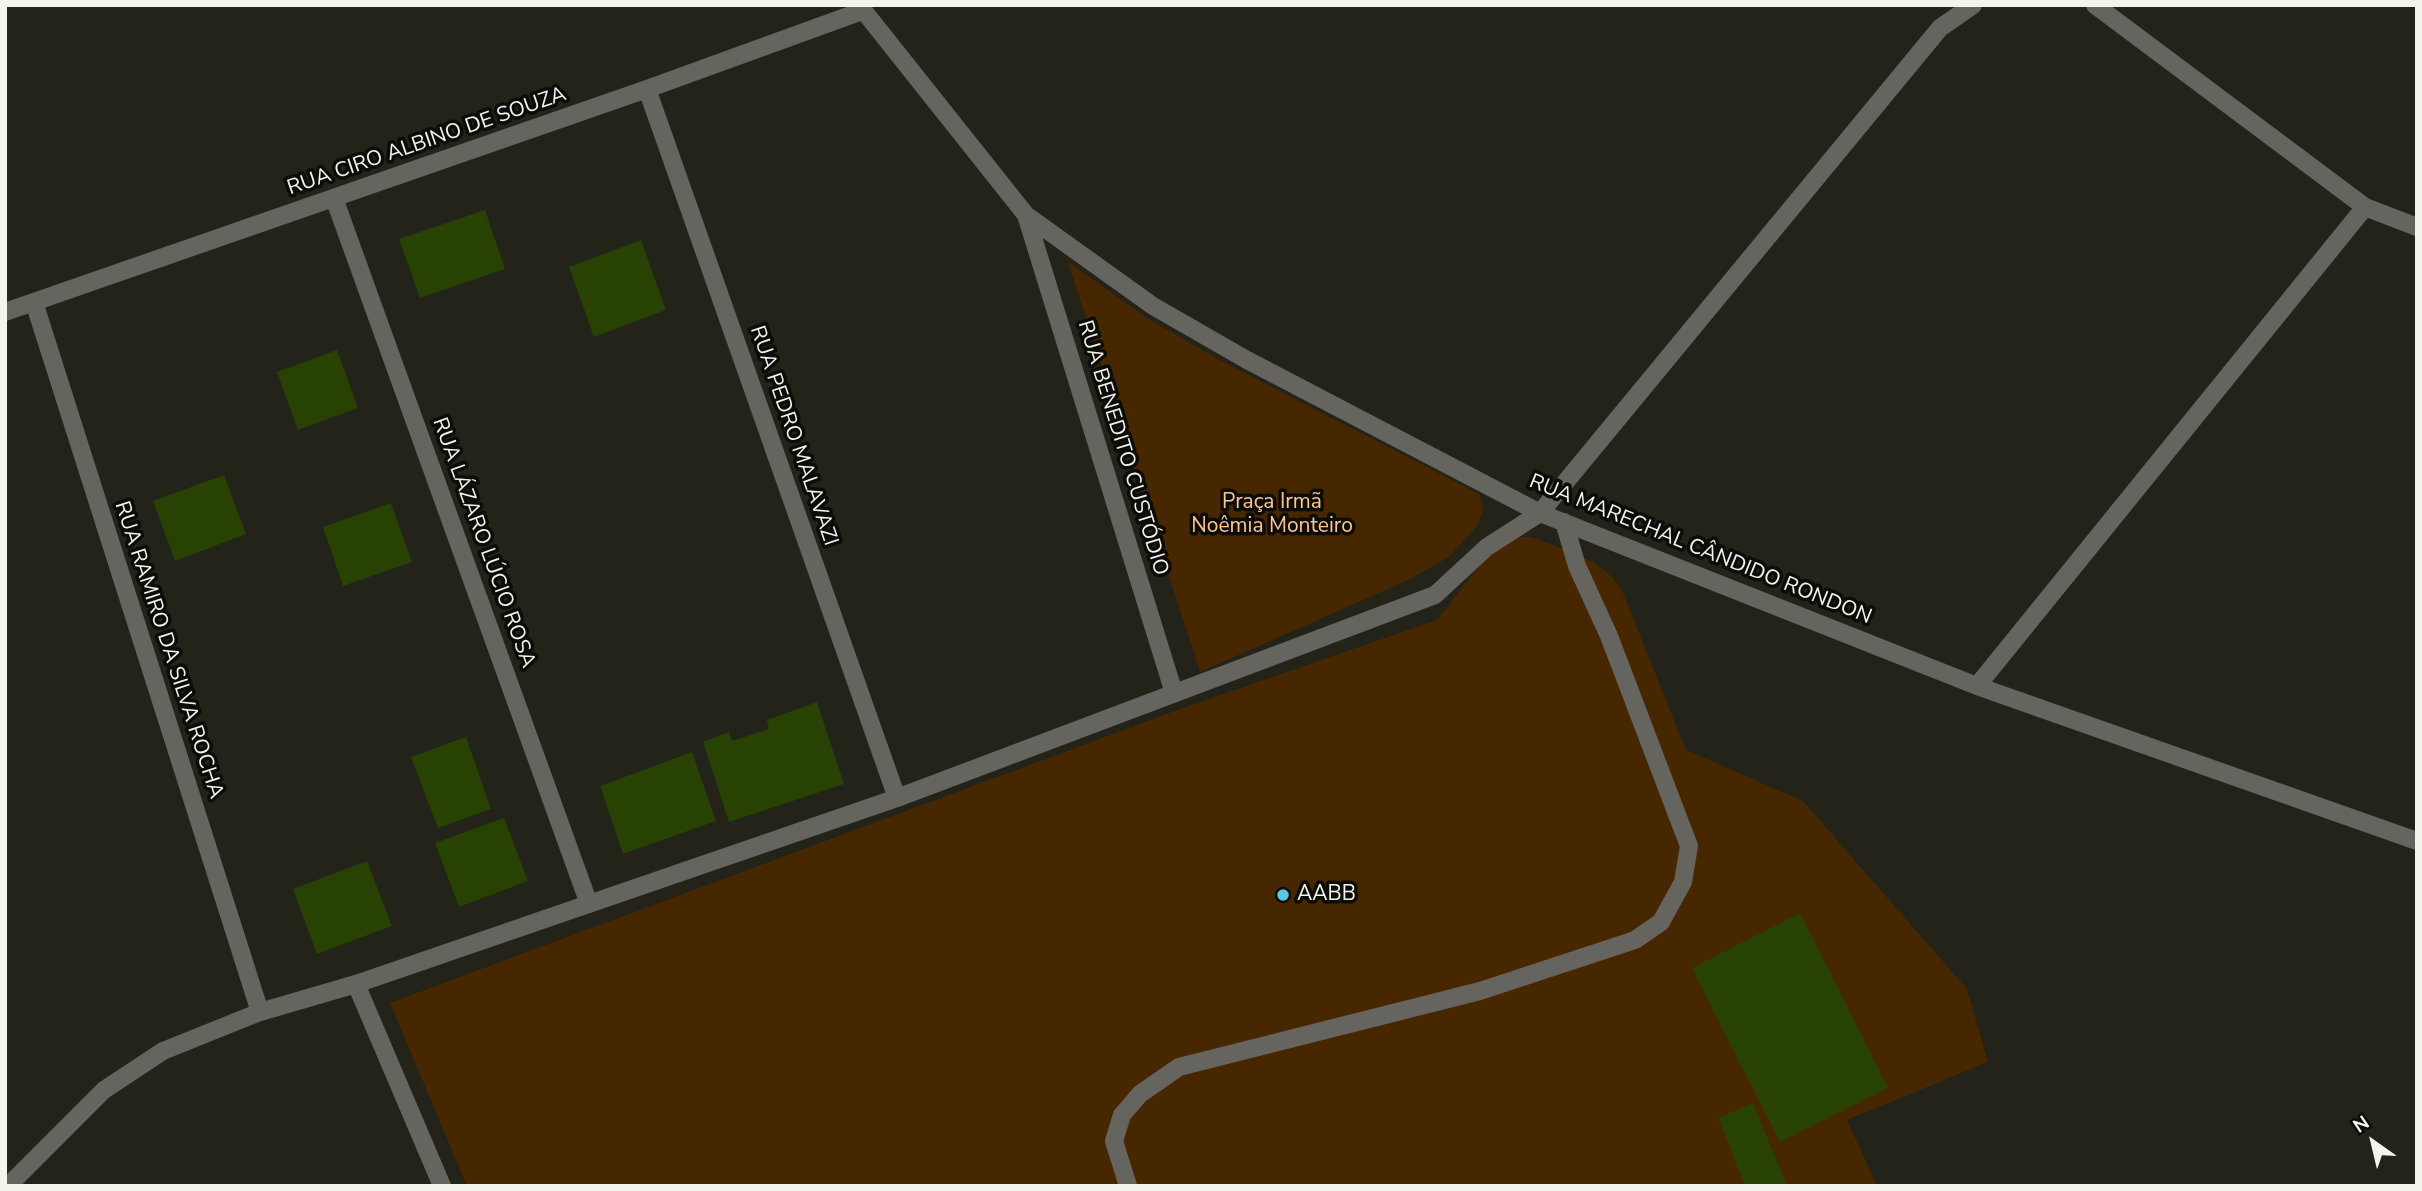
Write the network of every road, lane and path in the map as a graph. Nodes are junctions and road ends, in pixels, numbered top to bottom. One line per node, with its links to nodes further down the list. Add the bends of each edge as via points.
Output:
1 (1973, 5): 11 (street, via 1940,28)
2 (2095, 5): 6 (street)
3 (861, 8): 4 (street, RUA CIRO ALBINO DE SOUZA); 7 (street, RUA MARECHAL CÂNDIDO RONDON)
4 (647, 89): 5 (street, RUA CIRO ALBINO DE SOUZA); 15 (street, RUA PEDRO MALAVAZI)
5 (334, 198): 9 (street, RUA CIRO ALBINO DE SOUZA); 17 (street, RUA LÁZARO LÚCIO ROSA)
6 (2365, 207): 8 (street); 13 (street)
7 (1026, 215): 11 (street, RUA MARECHAL CÂNDIDO RONDON, via 1153,306); 14 (street, RUA BENEDITO CUSTÓDIO)
8 (2417, 227)
9 (34, 302): 10 (street, RUA CIRO ALBINO DE SOUZA); 19 (street, RUA RAMIRO DA SILVA ROCHA)
10 (5, 312)
11 (1540, 513): 12 (street, RUA MARECHAL CÂNDIDO RONDON); 14 (street, via 1487,547 1435,595)
12 (1563, 522): 13 (street, RUA MARECHAL CÂNDIDO RONDON); 22 (street, via 1689,846 1683,882 1661,922 1635,940 1480,991 1179,1067 1140,1094 1122,1115 1114,1141)
13 (1977, 686): 16 (street, RUA MARECHAL CÂNDIDO RONDON)
14 (1174, 693): 15 (street)
15 (897, 798): 17 (street)
16 (2417, 841)
17 (589, 904): 18 (street)
18 (356, 984): 19 (street); 21 (street)
19 (260, 1012): 20 (street, via 163,1051 104,1090)
20 (8, 1186)
21 (442, 1186)
22 (1128, 1186)

